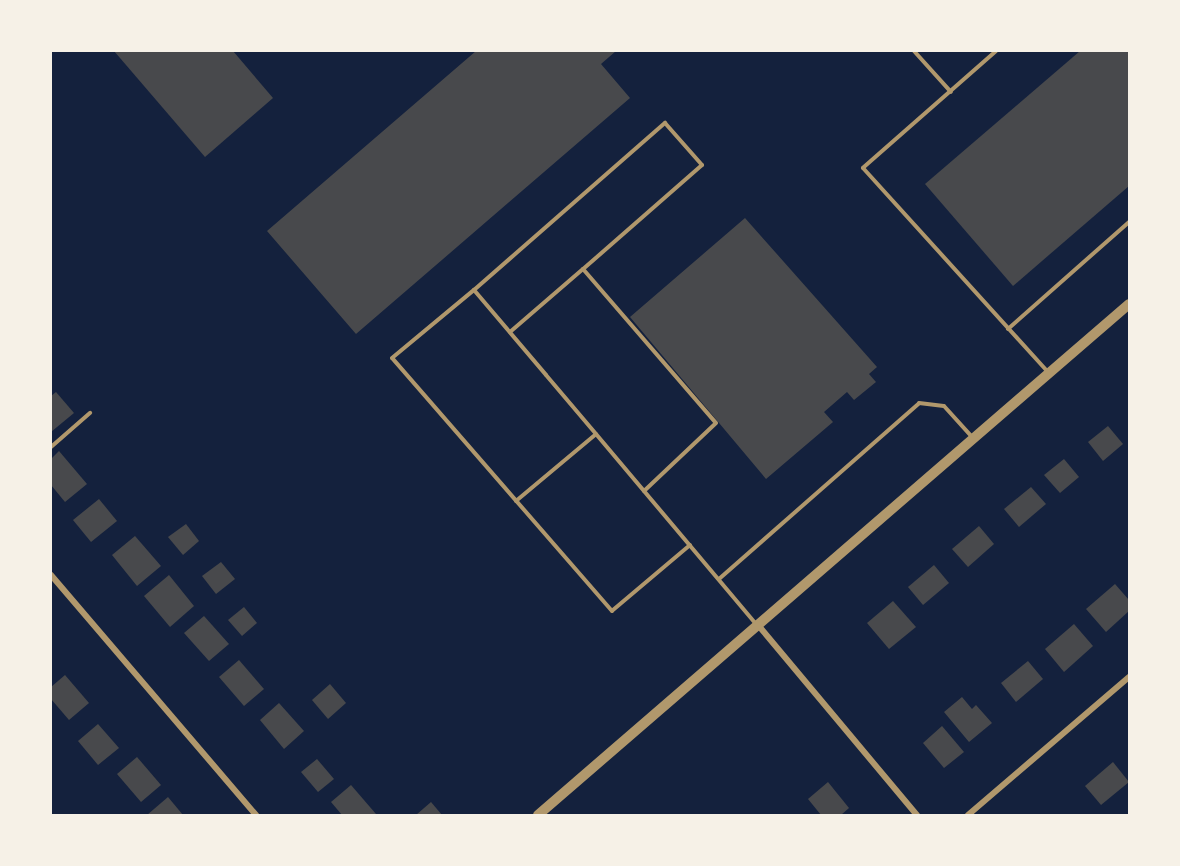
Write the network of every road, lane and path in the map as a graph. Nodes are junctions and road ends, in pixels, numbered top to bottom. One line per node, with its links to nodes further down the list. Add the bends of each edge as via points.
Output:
1 (914, 51): 3 (lane)
2 (996, 51): 3 (lane)
3 (951, 92): 8 (lane, via 863,168)
4 (1129, 222): 8 (lane)
5 (583, 268): 6 (lane, via 702,165 666,123); 9 (lane); 15 (lane, via 716,423)
6 (474, 290): 9 (lane); 16 (lane, via 392,358)
7 (1129, 304): 10 (street)
8 (1008, 329): 10 (lane)
9 (510, 332): 12 (lane)
10 (1048, 373): 13 (street)
11 (90, 413): 14 (lane)
12 (596, 434): 15 (lane); 16 (lane)
13 (973, 438): 19 (lane, via 944,406 919,403); 20 (street)
14 (51, 447)
15 (644, 491): 17 (lane)
16 (516, 501): 17 (lane, via 612,611)
17 (690, 545): 19 (lane)
18 (51, 575): 22 (street)
19 (719, 579): 20 (lane)
20 (758, 625): 23 (street); 24 (street)
21 (1129, 677): 25 (street)
22 (256, 815)
23 (538, 815)
24 (916, 815)
25 (968, 815)

